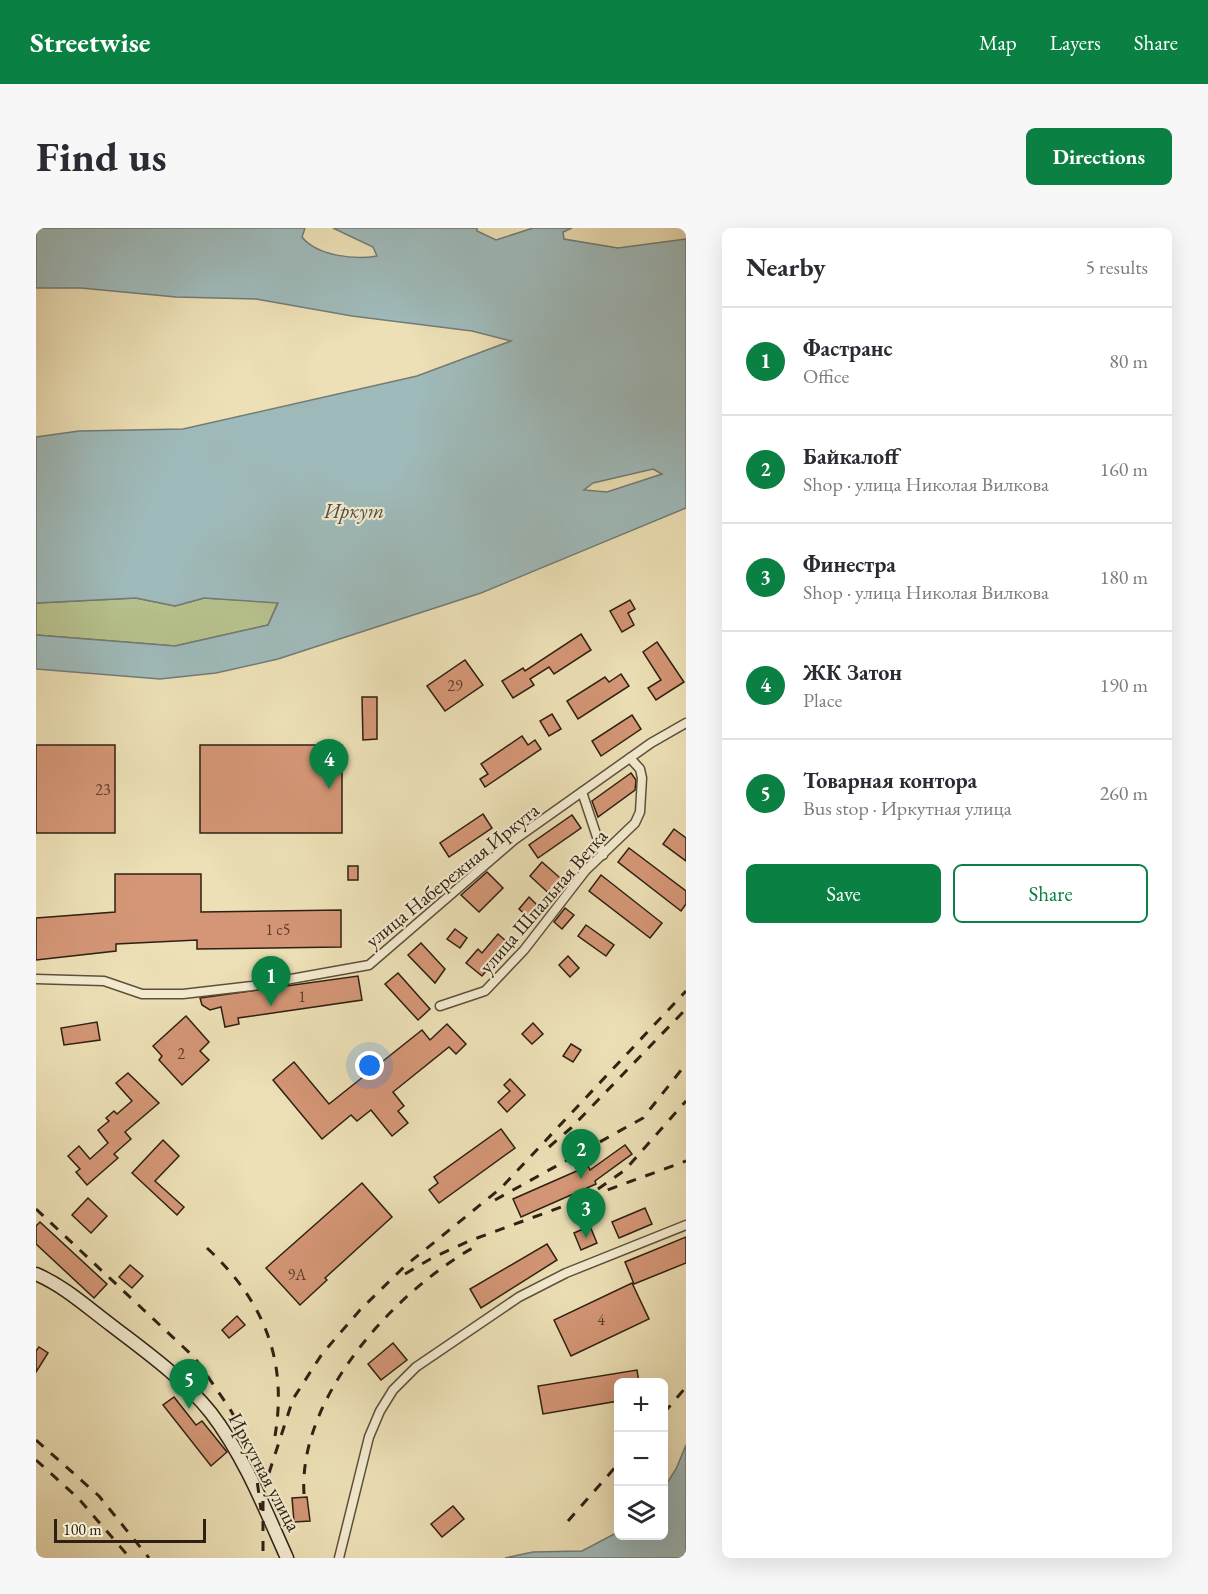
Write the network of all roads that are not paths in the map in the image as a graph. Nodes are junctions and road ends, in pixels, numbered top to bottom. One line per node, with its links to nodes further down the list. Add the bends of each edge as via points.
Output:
1 (686, 723): 2 (street, улица Набережная Иркута)
2 (630, 758): 3 (street, улица Набережная Иркута); 4 (street, улица Шпальная Ветка, via 642,778 640,812 635,823)
3 (582, 792): 4 (street); 5 (street, улица Набережная Иркута, via 514,840 369,965 183,994 142,994 104,981)
4 (603, 855): 6 (street, улица Шпальная Ветка, via 555,908 524,951 485,991)
5 (36, 978)
6 (440, 1006)
7 (686, 1225): 10 (street, via 519,1296 416,1367 393,1390 369,1437)
8 (36, 1274): 9 (main road, Иркутная улица, via 76,1298 180,1379 233,1447)
9 (287, 1558)
10 (339, 1558)

